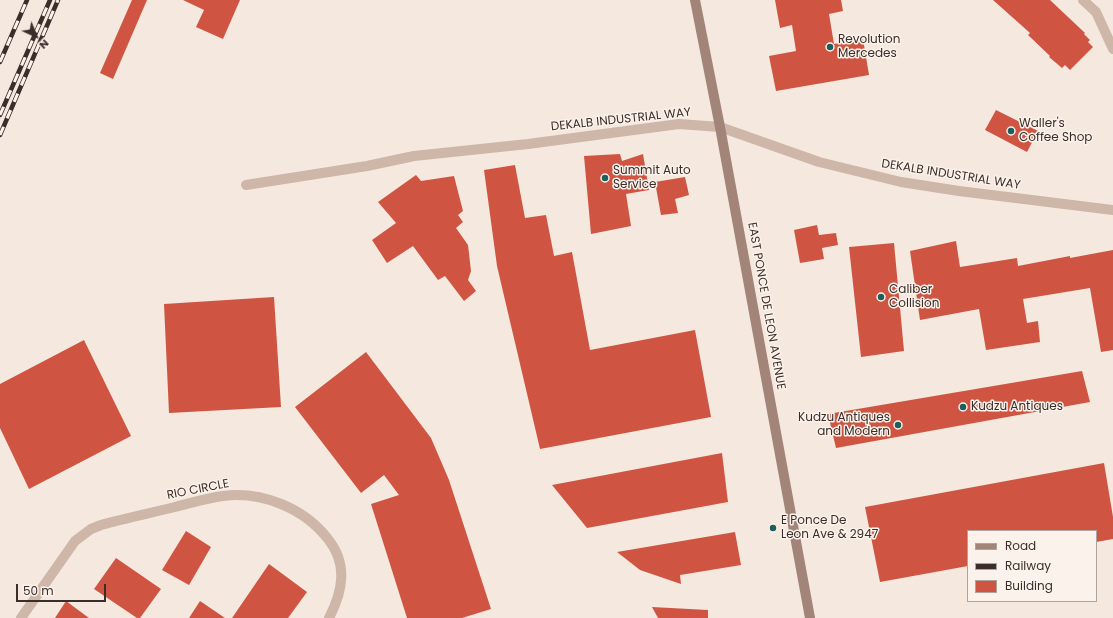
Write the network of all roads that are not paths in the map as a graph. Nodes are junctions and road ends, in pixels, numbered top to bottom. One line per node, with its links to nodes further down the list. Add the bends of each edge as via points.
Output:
1 (695, 0): 4 (main road, EAST PONCE DE LEON AVENUE)
2 (1084, 0): 3 (street, via 1096,12)
3 (1113, 49)
4 (720, 127): 5 (street, DEKALB INDUSTRIAL WAY, via 679,124 414,156); 6 (street, DEKALB INDUSTRIAL WAY, via 784,151 864,174 934,188); 9 (main road, EAST PONCE DE LEON AVENUE)
5 (246, 185)
6 (1113, 210)
7 (22, 618): 8 (street, RIO CIRCLE, via 75,541 90,529 210,499 239,496 277,502 309,520 333,546 341,562 342,586)
8 (329, 618)
9 (810, 618)

